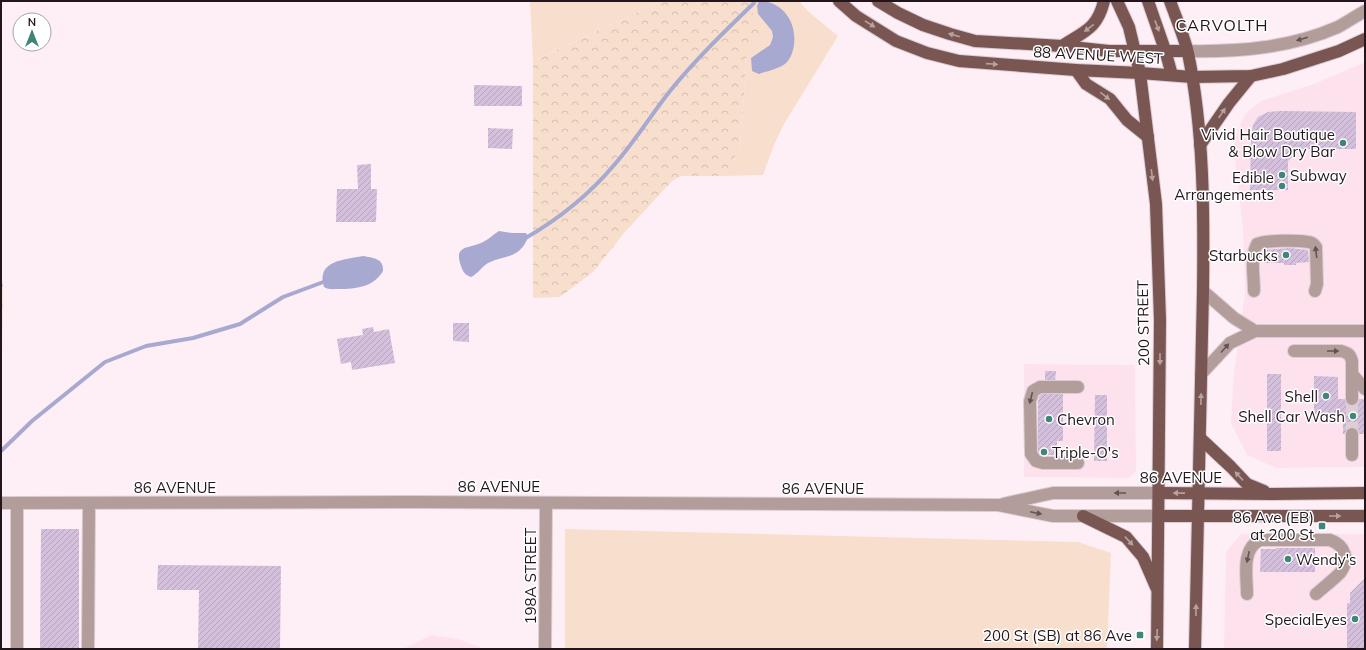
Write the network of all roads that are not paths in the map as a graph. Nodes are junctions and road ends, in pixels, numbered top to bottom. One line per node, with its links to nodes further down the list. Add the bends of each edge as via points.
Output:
1 (839, 1): 13 (main road, 88 AVENUE WEST, one-way to 13, via 856,16 896,40 927,53 959,62)
2 (878, 1): 9 (main road, 88 AVENUE WEST, one-way to 2, via 976,41 923,25)
3 (1104, 1): 9 (main road, one-way to 9, via 1101,15 1093,26)
4 (1117, 1): 11 (main road, 200 STREET, via 1129,27)
5 (1148, 1): 10 (main road, one-way to 10)
6 (1170, 1): 12 (main road)
7 (1365, 11): 12 (street, 88 AVENUE WEST, one-way to 12, via 1339,26 1277,46)
8 (1365, 38): 16 (main road, 88 AVENUE WEST, via 1339,52)
9 (1062, 46): 11 (main road, 88 AVENUE WEST)
10 (1165, 50): 11 (main road, 88 AVENUE WEST); 12 (main road, 88 AVENUE WEST); 15 (main road)
11 (1135, 51): 14 (main road, 200 STREET)
12 (1187, 52): 17 (main road)
13 (1076, 70): 14 (main road, 88 AVENUE WEST); 18 (main road, one-way to 18, via 1086,84 1110,99 1127,120)
14 (1140, 73): 15 (main road, 88 AVENUE WEST); 18 (main road, 200 STREET)
15 (1172, 75): 17 (main road, 88 AVENUE WEST)
16 (1252, 76): 17 (main road, 88 AVENUE WEST); 19 (main road, one-way to 16, via 1229,103)
17 (1192, 77): 19 (main road, via 1197,101)
18 (1148, 136): 35 (main road, 200 STREET, one-way to 35, via 1156,204 1160,320)
19 (1200, 145): 21 (main road, via 1204,241)
20 (1254, 290): 22 (street, one-way to 20, via 1316,247 1313,243 1305,241 1267,241 1257,244 1254,249)
21 (1203, 291): 23 (street, via 1234,318); 26 (main road)
22 (1315, 291)
23 (1255, 331): 24 (street); 26 (street, one-way to 23, via 1230,343)
24 (1365, 331)
25 (1294, 351): 27 (street, one-way to 27, via 1347,353 1352,361)
26 (1201, 374): 32 (main road, one-way to 26)
27 (1352, 374): 29 (street); 30 (street)
28 (1078, 387): 34 (street, one-way to 34, via 1040,387 1033,391 1030,401 1031,454 1036,461)
29 (1365, 389)
30 (1352, 399)
31 (1352, 434): 33 (street)
32 (1200, 438): 37 (main road); 38 (main road, one-way to 32, via 1247,484)
33 (1352, 454)
34 (1078, 463)
35 (1159, 493): 37 (main road, 86 AVENUE, one-way to 35); 43 (street, 86 AVENUE, one-way to 43, via 1053,493); 45 (main road, 200 STREET)
36 (1365, 493): 38 (main road, 86 AVENUE)
37 (1198, 494): 38 (main road, 86 AVENUE); 47 (main road)
38 (1273, 494)
39 (546, 502): 42 (street, 86 AVENUE); 43 (street, 86 AVENUE); 53 (street, 198A STREET)
40 (1, 503): 41 (street, 86 AVENUE)
41 (17, 503): 42 (street, 86 AVENUE); 51 (street)
42 (89, 503): 52 (street)
43 (998, 505): 44 (street, 86 AVENUE, one-way to 44, via 1053,516)
44 (1083, 516): 45 (street, 86 AVENUE); 48 (main road, one-way to 48, via 1126,537 1143,557)
45 (1159, 516): 47 (main road, 86 AVENUE); 48 (main road, 200 STREET)
46 (1365, 516): 47 (main road, 86 AVENUE, one-way to 46)
47 (1198, 517): 55 (main road, one-way to 47)
48 (1158, 592): 54 (main road, 200 STREET, one-way to 54)
49 (1247, 594): 50 (street, one-way to 49, via 1344,565 1345,553 1337,542 1260,540 1254,543 1247,558)
50 (1316, 594)
51 (17, 649)
52 (88, 649)
53 (545, 649)
54 (1157, 649)
55 (1195, 649)

